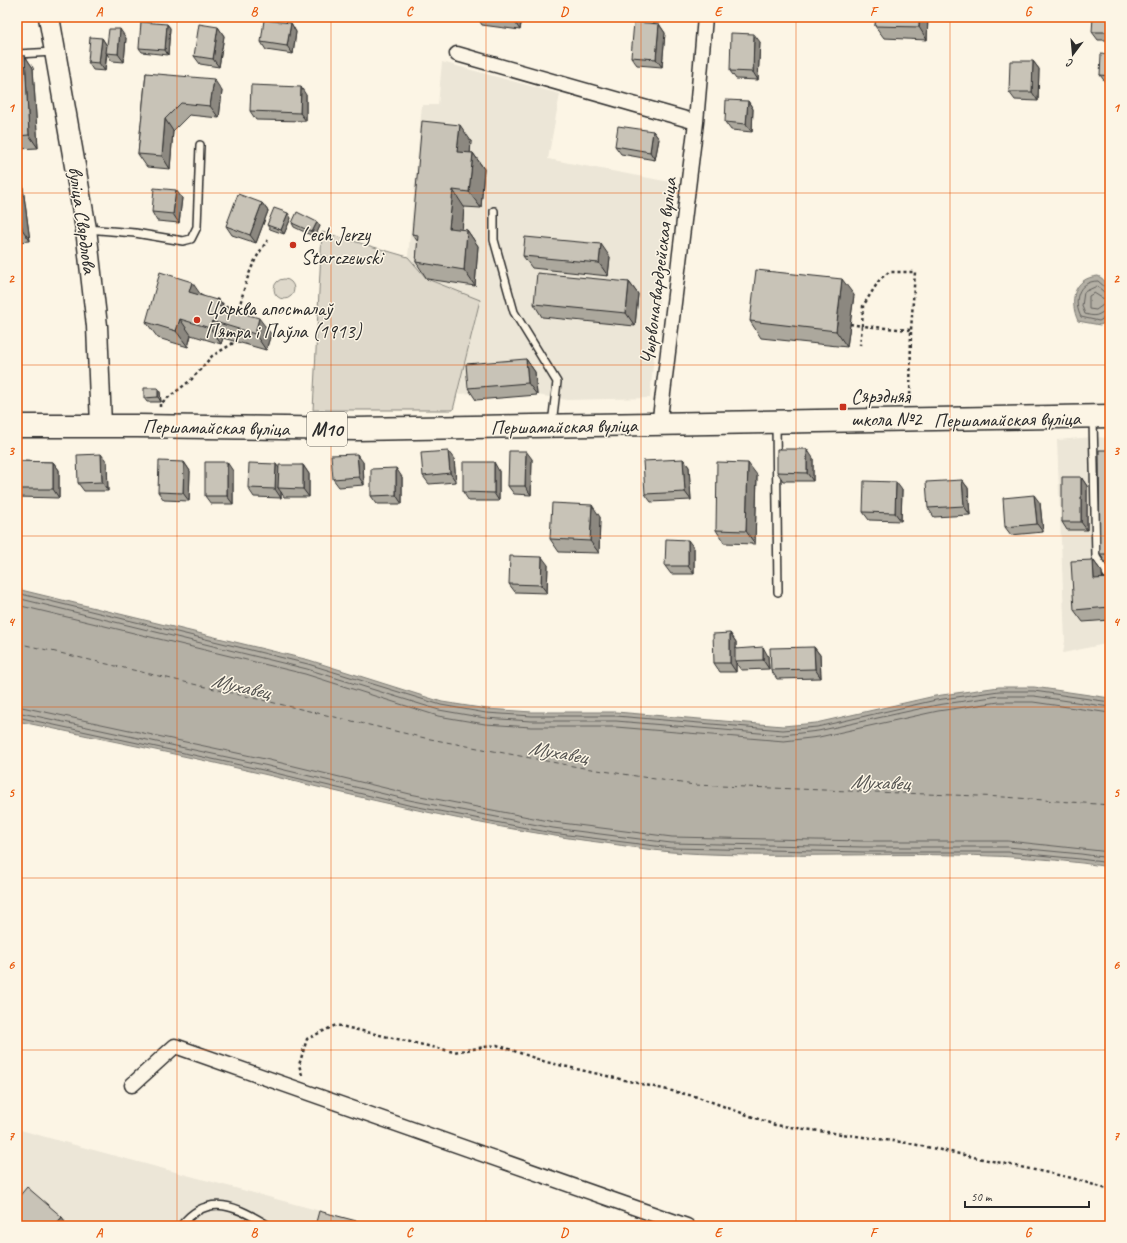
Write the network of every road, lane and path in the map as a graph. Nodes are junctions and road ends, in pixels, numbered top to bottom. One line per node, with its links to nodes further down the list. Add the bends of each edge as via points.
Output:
1 (49, 17): 3 (main road, вуліца Свярдлова)
2 (705, 17): 6 (street, Чырвонагвардзейская вуліца)
3 (56, 52): 4 (lane); 9 (main road, вуліца Свярдлова)
4 (17, 54)
5 (457, 54): 6 (street)
6 (696, 122): 24 (street, Чырвонагвардзейская вуліца)
7 (200, 145): 9 (lane, via 197,227 191,239 183,241 135,233)
8 (494, 211): 23 (lane, via 494,240 514,312 557,382)
9 (86, 229): 21 (main road, вуліца Свярдлова, via 97,326)
10 (268, 240): 11 (path, via 248,273 237,317)
11 (216, 299)
12 (850, 324): 13 (path)
13 (862, 326): 14 (path); 14 (path, via 863,306 880,279 889,272 915,272); 16 (path)
14 (912, 330): 17 (path)
15 (233, 341): 18 (path, via 212,356 191,380 160,404)
16 (860, 345)
17 (910, 406)
18 (160, 410)
19 (1102, 417): 20 (main road, Першамайская вуліца / М10); 25 (lane, via 1096,557)
20 (776, 423): 24 (main road, Першамайская вуліца / М10); 26 (lane)
21 (101, 425): 22 (main road, Першамайская вуліца / М10); 23 (main road, Першамайская вуліца / М10, via 357,429)
22 (17, 426)
23 (552, 426): 24 (main road, Першамайская вуліца / М10)
24 (659, 426)
25 (1110, 579)
26 (778, 592)
27 (132, 1085): 28 (street, via 175,1046)
28 (307, 1092): 29 (path, via 299,1065 307,1039 336,1026 454,1052 497,1046 546,1062 698,1097 775,1125 908,1143 1072,1178); 32 (street)
29 (1110, 1190)
30 (181, 1226): 31 (lane, via 188,1217 209,1206 230,1206)
31 (269, 1226)
32 (687, 1226)

